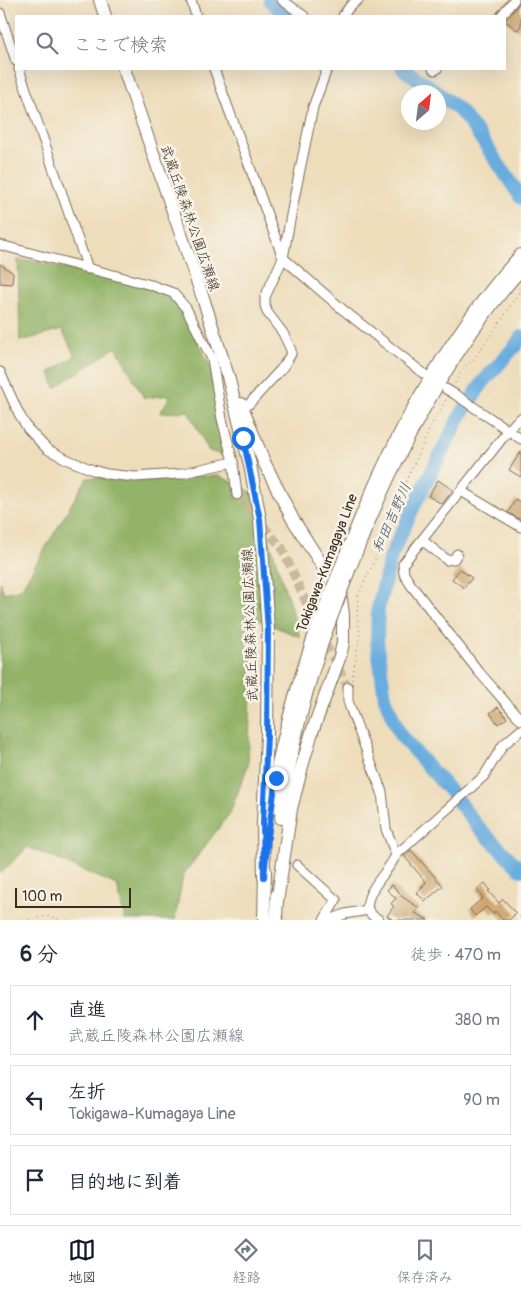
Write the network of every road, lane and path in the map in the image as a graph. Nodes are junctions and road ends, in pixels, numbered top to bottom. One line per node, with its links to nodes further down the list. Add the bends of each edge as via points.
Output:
1 (100, 0): 7 (main road)
2 (191, 0): 8 (street)
3 (282, 0): 9 (street)
4 (358, 0): 10 (street)
5 (514, 0): 11 (street)
6 (0, 13): 12 (street)
7 (105, 15)
8 (196, 15)
9 (303, 15)
10 (344, 15)
11 (502, 15)
12 (15, 57)
13 (19, 70): 20 (street)
14 (124, 70): 24 (main road, 武蔵丘陵森林公園広瀬線)
15 (214, 70): 19 (street)
16 (327, 70): 19 (street, via 313,107)
17 (0, 245): 20 (street)
18 (521, 255): 21 (main road, Tokigawa-Kumagaya Line)
19 (283, 258): 23 (street); 26 (street, via 265,297 265,305 283,333 291,354)
20 (88, 269): 29 (street, via 172,293 186,308 212,359)
21 (517, 273): 25 (path, via 519,291); 38 (main road, Tokigawa-Kumagaya Line, bridge, via 470,335 403,448 347,563 325,634)
22 (0, 372): 32 (street, via 28,429 47,449 93,470 135,477 179,474)
23 (424, 374)
24 (228, 376): 44 (main road, 武蔵丘陵森林公園広瀬線, via 253,482 263,551 268,630); 45 (main road, 武蔵丘陵森林公園広瀬線, via 264,462 292,518 340,599 344,615 340,656 310,741 291,809)
25 (451, 392): 30 (street); 39 (path, via 413,465 391,515 392,524 358,595 360,632)
26 (249, 404)
27 (230, 414): 29 (street)
28 (521, 418): 30 (street)
29 (222, 420): 32 (street)
30 (508, 431): 31 (street); 33 (street)
31 (521, 439)
32 (233, 462): 34 (street)
33 (461, 491): 35 (street); 36 (street)
34 (237, 495)
35 (521, 527)
36 (422, 540): 37 (street, via 447,560); 40 (street, via 403,564 404,574 462,651)
37 (457, 554)
38 (309, 665): 44 (main road, Tokigawa-Kumagaya Line, via 286,732 276,778); 45 (main road, Tokigawa-Kumagaya Line, via 286,784 278,851)
39 (348, 686): 42 (street, via 348,701 382,792 386,828)
40 (521, 720)
41 (521, 730): 42 (street, via 503,745 484,776)
42 (396, 856): 46 (street, via 368,899)
43 (297, 865): 52 (street, via 336,900)
44 (264, 877): 50 (main road, Tokigawa-Kumagaya Line)
45 (277, 902): 51 (main road, Tokigawa-Kumagaya Line)
46 (368, 910): 53 (street); 54 (street)
47 (521, 915): 55 (path)
48 (28, 920): 49 (path, via 47,916)
49 (63, 920)
50 (264, 920)
51 (276, 920)
52 (324, 920)
53 (330, 920)
54 (379, 920)
55 (515, 920)

